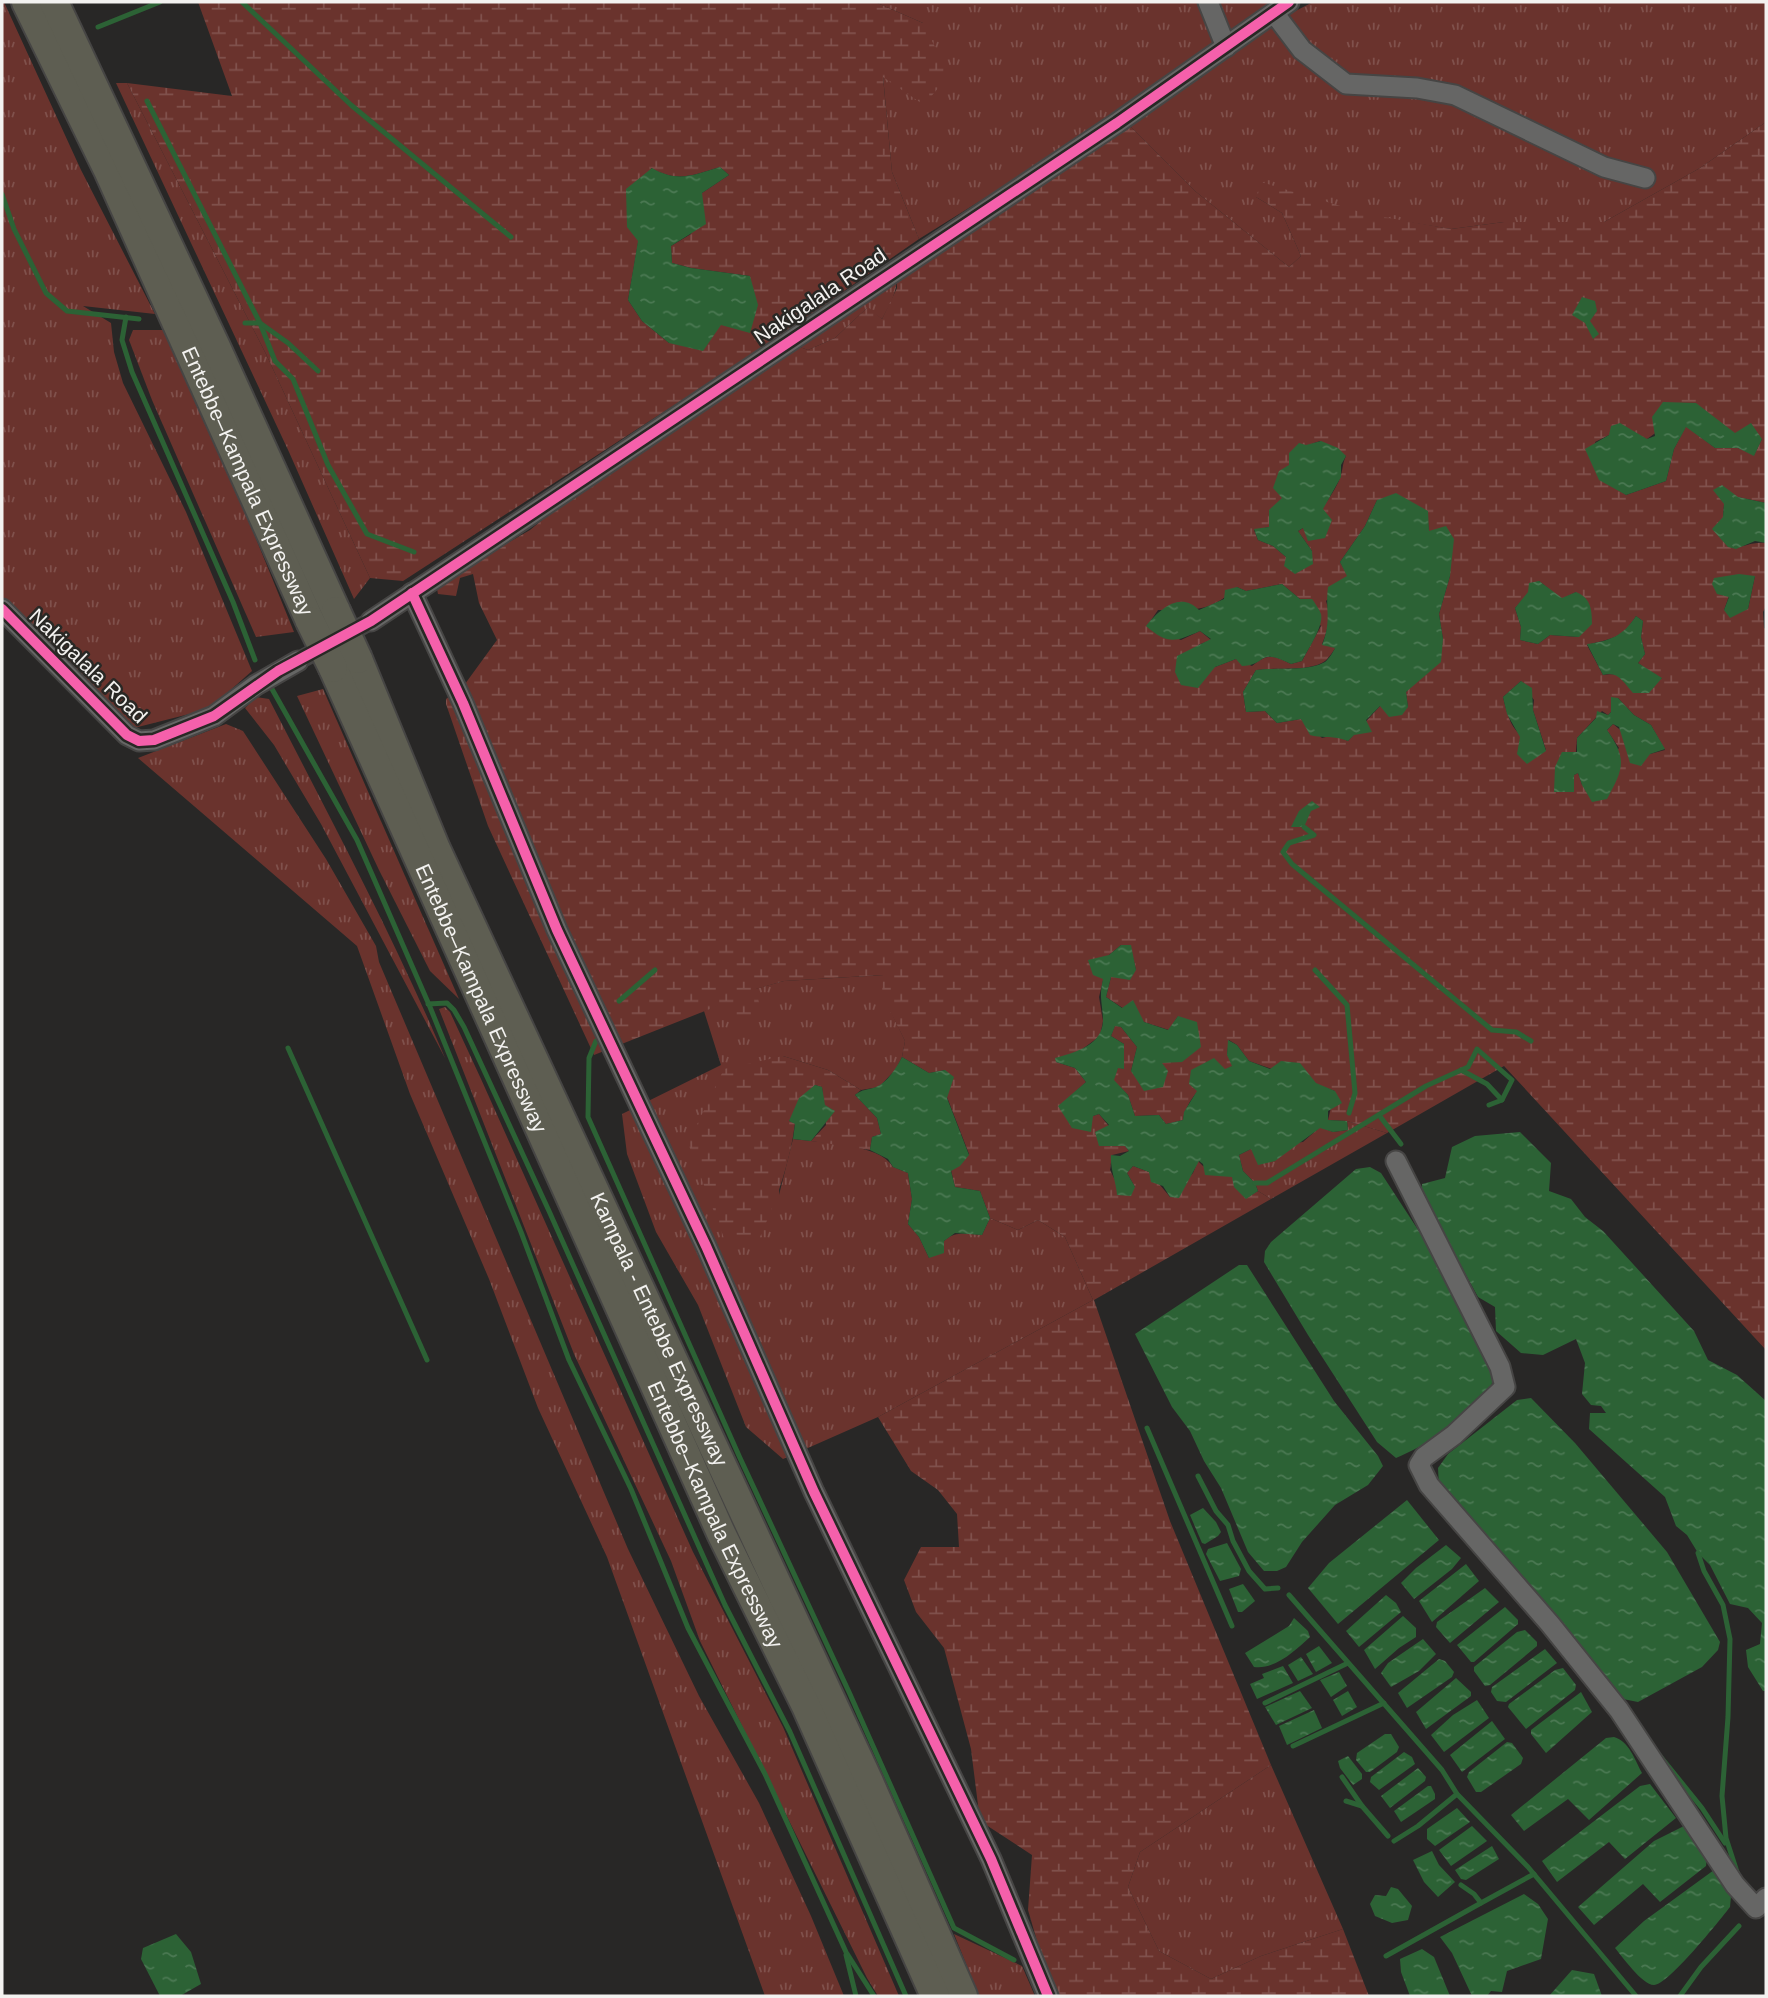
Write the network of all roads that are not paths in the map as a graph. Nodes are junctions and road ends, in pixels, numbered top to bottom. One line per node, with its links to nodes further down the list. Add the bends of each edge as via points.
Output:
1 (26, 2): 9 (highway, Entebbe–Kampala Expressway)
2 (54, 2): 9 (highway, Entebbe–Kampala Expressway, via 228,372)
3 (1208, 2): 5 (street)
4 (1281, 7): 5 (street, Nakigalala Road); 6 (street, via 1302,50 1346,84 1455,95 1604,167)
5 (1226, 47): 7 (street, Nakigalala Road)
6 (1645, 178)
7 (412, 593): 10 (street, Nakigalala Road); 17 (street, via 557,930 706,1246 814,1492 991,1859)
8 (2, 609): 11 (street, Nakigalala Road, via 127,736 139,741 154,740 214,716)
9 (323, 616): 12 (highway, Entebbe–Kampala Expressway, bridge)
10 (371, 621)
11 (298, 661)
12 (345, 664): 15 (highway, Entebbe–Kampala Expressway, via 721,1533 806,1706); 16 (highway, Kampala - Entebbe Expressway, via 442,860 869,1782)
13 (1396, 1161): 14 (street, via 1500,1367 1505,1387 1454,1436 1424,1457 1419,1465 1429,1485 1619,1710 1735,1885 1756,1908)
14 (1766, 1898)
15 (935, 1996)
16 (963, 1996)
17 (1048, 1996)

